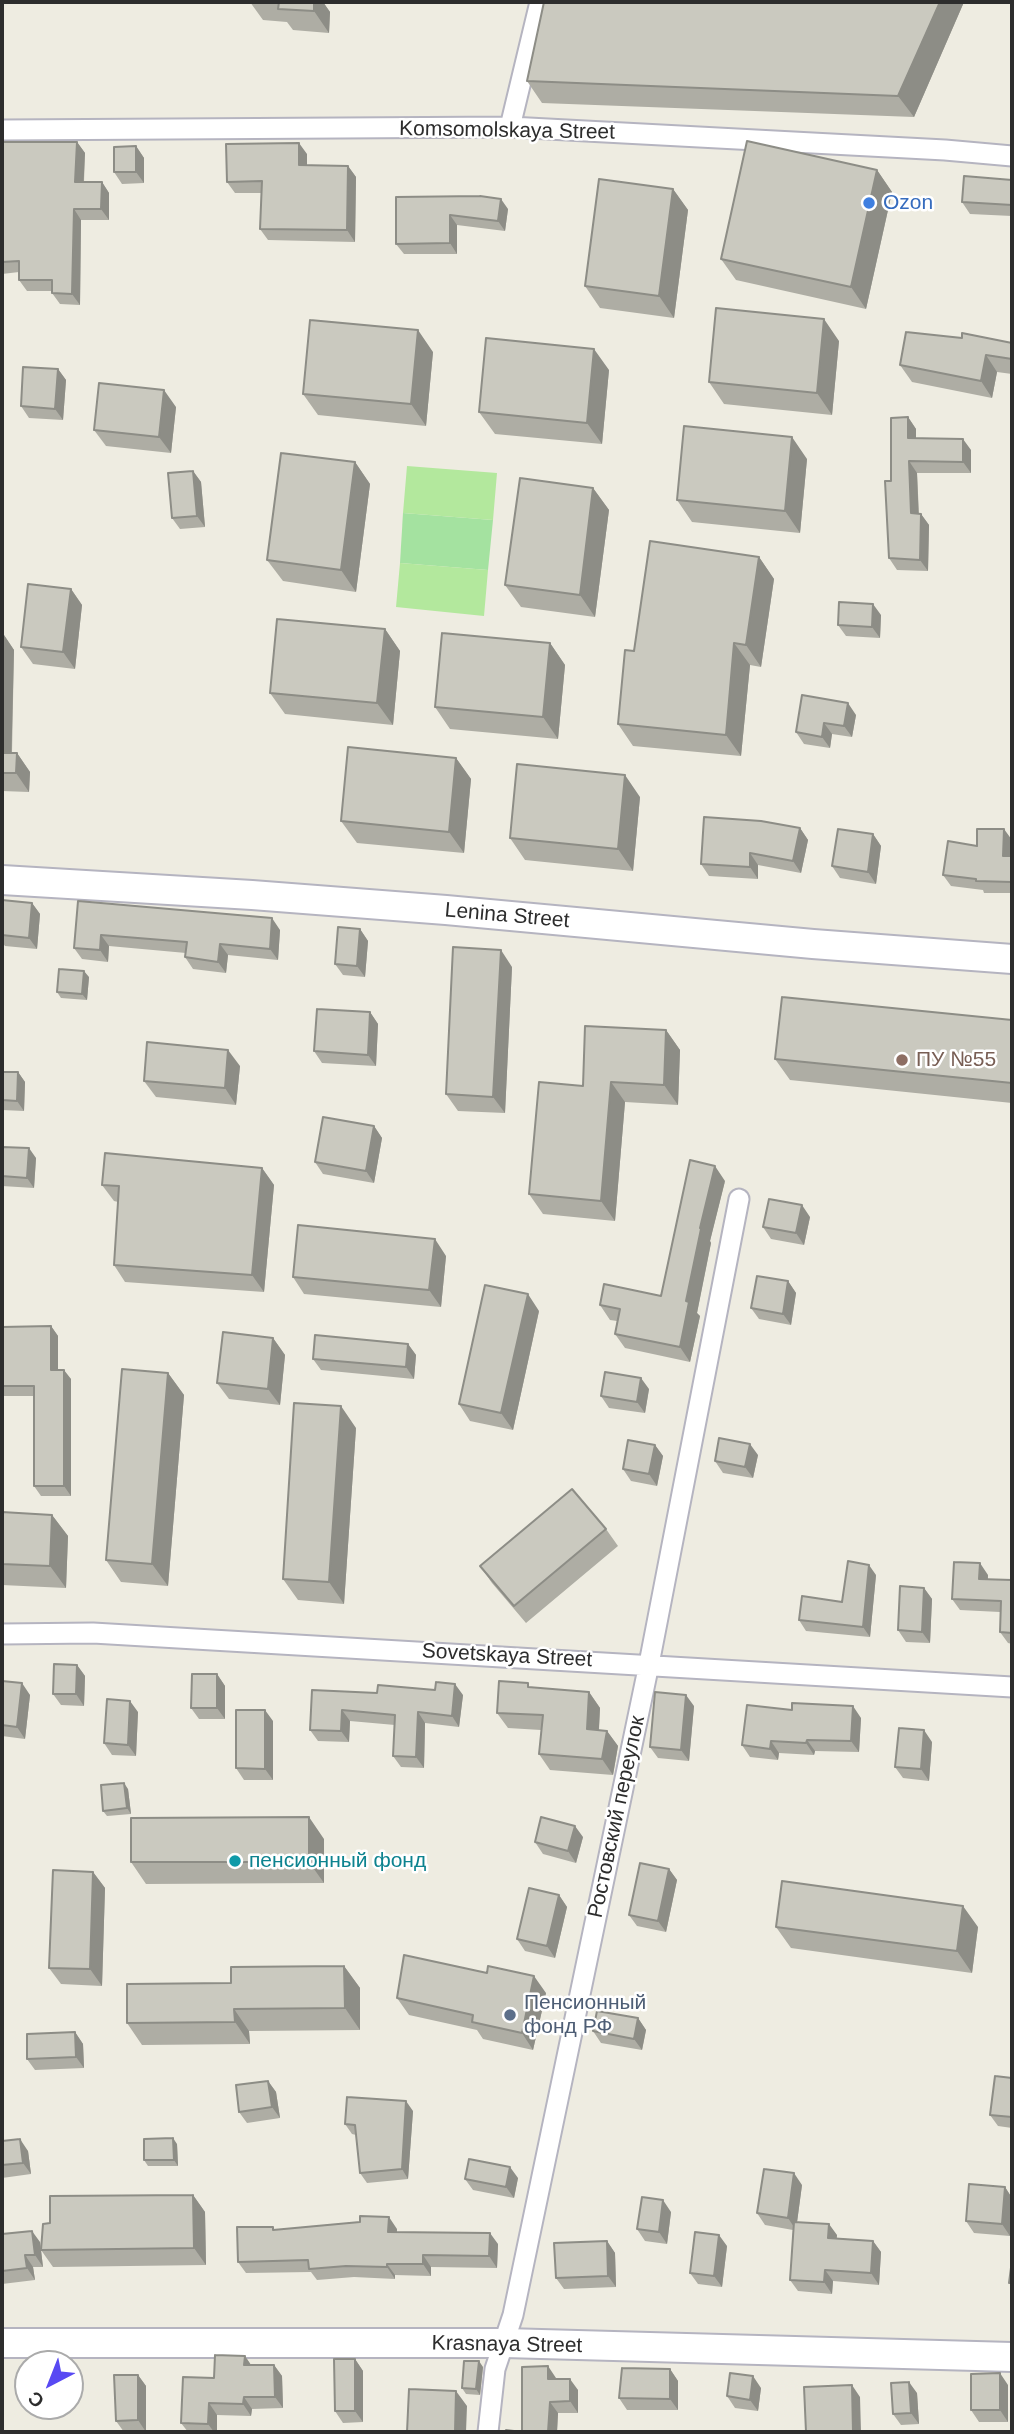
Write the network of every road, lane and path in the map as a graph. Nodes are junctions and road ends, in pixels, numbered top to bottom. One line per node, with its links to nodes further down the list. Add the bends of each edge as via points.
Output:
1 (540, 2): 2 (street)
2 (510, 127): 3 (street, Komsomolskaya Street); 4 (street, Komsomolskaya Street)
3 (2, 130)
4 (1012, 156)
5 (2, 880): 6 (street, Lenina Street, via 252,895)
6 (1012, 958)
7 (739, 1199): 9 (street, Ростовский переулок)
8 (2, 1634): 9 (street, Sovetskaya Street, via 93,1633)
9 (649, 1664): 10 (street, Sovetskaya Street); 12 (street, Ростовский переулок)
10 (1012, 1687)
11 (2, 2343): 12 (street, Krasnaya Street)
12 (505, 2343): 13 (street, Krasnaya Street); 14 (street, Ростовский переулок, via 495,2369)
13 (1012, 2357)
14 (488, 2432)

